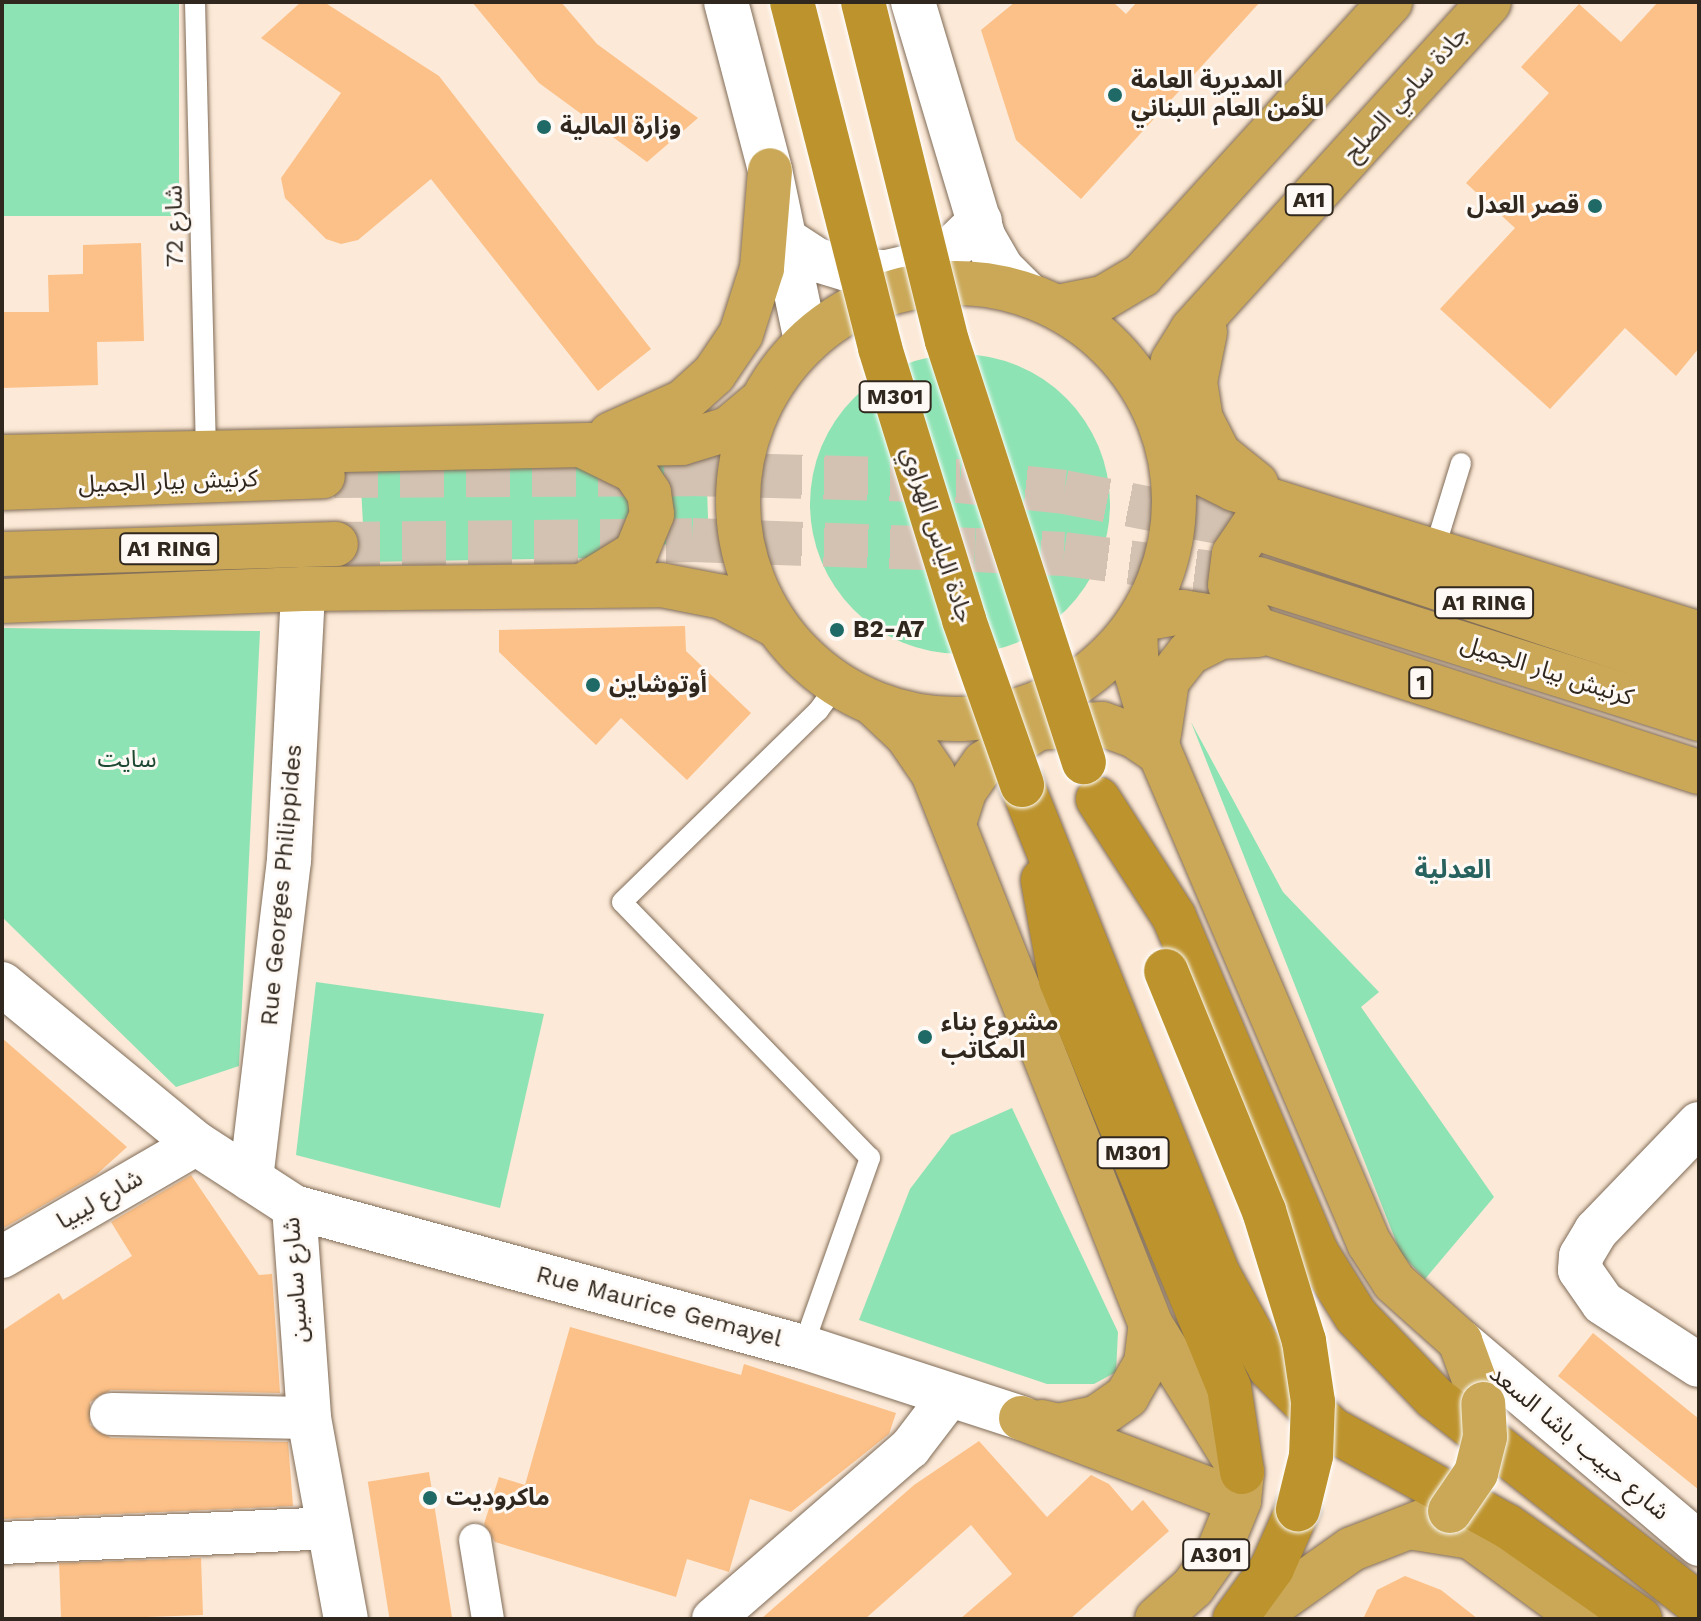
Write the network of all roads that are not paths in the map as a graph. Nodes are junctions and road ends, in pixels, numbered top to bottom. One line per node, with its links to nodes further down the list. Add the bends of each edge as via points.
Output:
1 (195, 2): 17 (lane, شارع 72)
2 (726, 2): 8 (street)
3 (792, 2): 43 (highway, جادة الياس الهراوي / M301, bridge, via 884,363)
4 (863, 2): 41 (highway, M301, bridge, via 947,341)
5 (913, 2): 9 (street)
6 (1390, 2): 12 (highway, via 1142,275 1103,298)
7 (1489, 2): 11 (highway, جادة سامي الصلح / A11)
8 (770, 170): 10 (street); 16 (highway, via 762,268 749,314 726,358 698,389 665,413)
9 (980, 221): 10 (street, via 954,246 923,264 887,272 852,271 817,260); 12 (street, via 1001,268)
10 (786, 240): 13 (street)
11 (1219, 298): 15 (highway, جادة سامي الصلح / A11, via 1173,361); 22 (highway, via 1196,373 1208,437 1234,469)
12 (1042, 301): 13 (highway, via 970,282 910,286 854,306); 15 (highway, via 1099,335 1133,372)
13 (806, 341): 14 (highway)
14 (759, 403): 16 (highway, via 728,429 697,440); 32 (highway, via 740,459 737,517 749,573)
15 (1163, 430): 22 (highway, via 1206,477); 31 (highway, via 1174,474 1173,534 1167,564)
16 (572, 443): 17 (highway); 28 (highway, via 634,471 652,501 650,526 636,553)
17 (206, 449): 18 (highway)
18 (2, 457)
19 (1461, 463): 25 (lane)
20 (334, 476): 21 (highway, كرنيش بيار الجميل)
21 (2, 488)
22 (1307, 512): 25 (highway); 34 (highway, via 1267,515 1255,523 1230,565 1233,596)
23 (1269, 532): 35 (highway, كرنيش بيار الجميل / A1 RING)
24 (336, 544): 26 (highway, A1 RING)
25 (1434, 551): 33 (highway)
26 (2, 554)
27 (1258, 579): 38 (highway, كرنيش بيار الجميل / A1 RING)
28 (582, 586): 29 (highway); 32 (highway, via 661,585 699,591 742,605)
29 (303, 589): 30 (highway); 47 (street, Rue Georges Philippides, via 289,860)
30 (2, 601)
31 (1138, 624): 34 (highway, 1, via 1182,612 1225,619); 37 (highway, via 1083,678 1019,711 971,720 923,717); 39 (highway, via 1137,675)
32 (775, 625): 36 (highway, via 803,658)
33 (1699, 634)
34 (1272, 638): 39 (highway, via 1220,637 1183,659 1161,697); 40 (highway, 1)
35 (1699, 674)
36 (837, 685): 37 (highway); 52 (lane, via 818,711 622,902 870,1158)
37 (875, 705): 42 (highway, via 925,760)
38 (1699, 719)
39 (1160, 753): 42 (highway, via 1133,735 1102,724 1038,728 1009,742 984,763 965,790); 51 (highway, via 1369,1243 1394,1282)
40 (1699, 772)
41 (1091, 781): 64 (highway, via 1174,917 1316,1252 1356,1316 1435,1398); 69 (highway, M301, bridge, via 1284,1266 1304,1341 1313,1402 1311,1456 1298,1509 1272,1568)
42 (955, 820): 50 (highway)
43 (1040, 830): 58 (highway, M301, via 1047,918 1061,980 1229,1387); 72 (highway, via 1218,1274 1270,1368 1331,1429 1507,1526)
44 (2, 984): 46 (street, شارع ساسين)
45 (1699, 1124): 53 (street, via 1596,1231 1581,1256 1585,1284 1603,1303)
46 (197, 1144): 47 (street, شارع ساسين); 49 (street, شارع ليبيا)
47 (251, 1179): 48 (street, شارع ساسين)
48 (294, 1207): 52 (street, Rue Maurice Gemayel); 56 (street, شارع ساسين)
49 (2, 1257)
50 (1151, 1325): 57 (highway, via 1146,1363 1127,1396 1106,1411 1058,1426); 58 (highway)
51 (1460, 1341): 59 (highway, bridge, via 1483,1404 1485,1437 1476,1473); 63 (street, شارع حبيب باشا السعد)
52 (803, 1347): 54 (street, Rue Maurice Gemayel)
53 (1699, 1365)
54 (949, 1397): 57 (street, Rue Maurice Gemayel); 67 (street, via 910,1448)
55 (111, 1414): 56 (street)
56 (309, 1418): 60 (street, شارع ساسين)
57 (1021, 1418): 58 (highway)
58 (1241, 1486): 68 (highway, A301, via 1219,1550 1193,1587)
59 (1432, 1520): 70 (highway, via 1352,1549); 71 (highway, via 1471,1537)
60 (329, 1528): 62 (street); 65 (street, شارع ساسين)
61 (475, 1540): 66 (street)
62 (2, 1543)
63 (1699, 1544)
64 (1699, 1605)
65 (346, 1619)
66 (488, 1619)
67 (713, 1619)
68 (1157, 1619)
69 (1235, 1619)
70 (1253, 1619)
71 (1583, 1619)
72 (1640, 1619)

